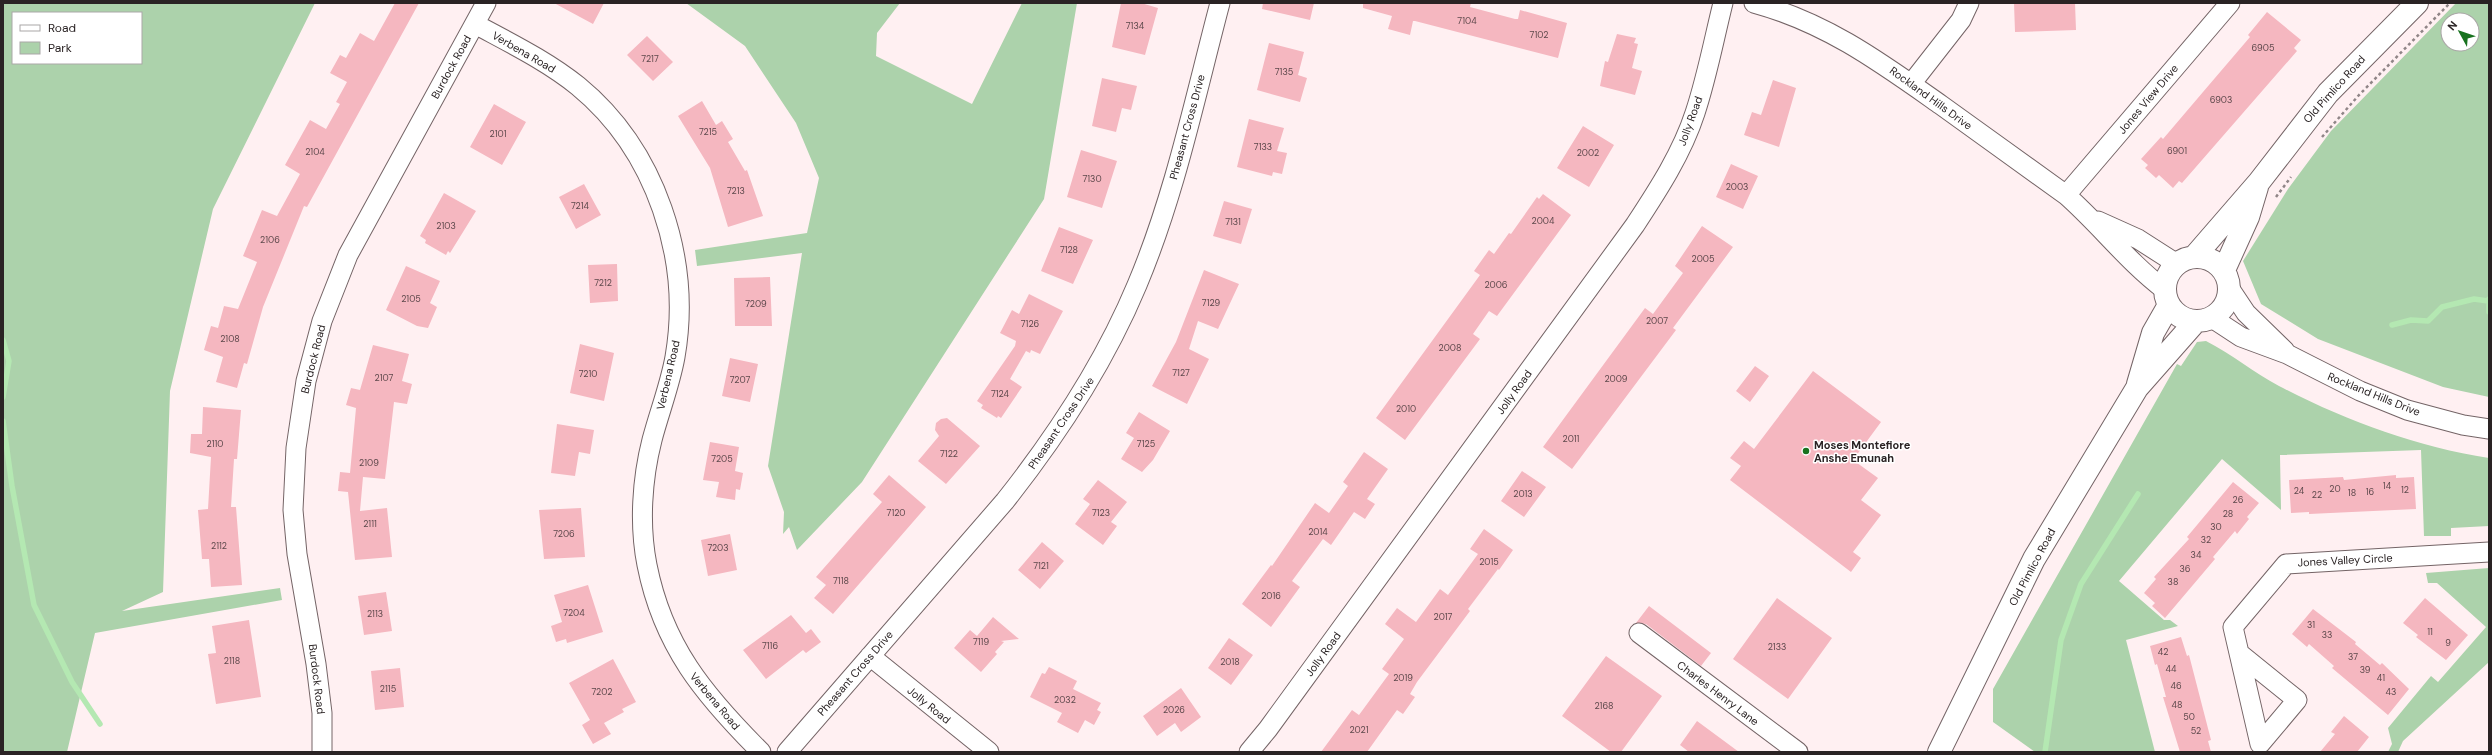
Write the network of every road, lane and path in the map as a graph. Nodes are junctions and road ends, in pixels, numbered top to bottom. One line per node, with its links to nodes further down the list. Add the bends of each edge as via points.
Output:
1 (486, 3): 9 (street, Burdock Road)
2 (1220, 3): 27 (street, Pheasant Cross Drive, via 1173,182 1156,236 1135,291 1094,374 1038,459)
3 (1723, 3): 32 (street, Jolly Road, via 1695,113 1679,153 1658,190 1612,258 1273,723)
4 (1754, 3): 10 (street, Rockland Hills Drive, via 1800,17 1834,33)
5 (1969, 3): 10 (street, via 1961,20)
6 (2230, 3): 14 (street, Jones View Drive)
7 (2418, 3): 13 (street, Old Pimlico Road, via 2328,93)
8 (2450, 3): 11 (path, via 2359,94)
9 (475, 24): 28 (street, Burdock Road, via 348,256 322,321 306,382 296,448 293,510 297,554 322,713); 29 (street, Verbena Road, via 547,64 578,86 604,111 648,175 663,208 674,251 679,289 679,324 675,359 651,443 645,484 643,523 647,563 658,606 671,638 692,676 725,717)
10 (1911, 84): 14 (street, Rockland Hills Drive)
11 (2321, 138)
12 (2294, 172): 15 (path)
13 (2259, 182): 17 (street, Old Pimlico Road); 18 (street, Old Pimlico Road)
14 (2066, 196): 16 (street, Rockland Hills Drive)
15 (2274, 201)
16 (2093, 219): 17 (street, Rockland Hills Drive); 19 (street, Rockland Hills Drive, via 2125,257)
17 (2185, 260): 18 (street, via 2214,261); 19 (street, via 2168,276)
18 (2227, 280): 20 (street, via 2227,303); 21 (street, Rockland Hills Drive, via 2246,313)
19 (2167, 297): 20 (street, via 2180,316); 22 (street, Old Pimlico Road, via 2153,333)
20 (2204, 319): 21 (street, Rockland Hills Drive, via 2241,337); 22 (street, Old Pimlico Road)
21 (2287, 354): 23 (street, Rockland Hills Drive, via 2360,391 2407,410)
22 (2137, 388): 34 (street, Old Pimlico Road, via 2034,559)
23 (2489, 429)
24 (2489, 552): 26 (street, Jones Valley Circle, via 2286,564 2233,627)
25 (1639, 633): 33 (street, Charles Henry Lane)
26 (2240, 654)
27 (870, 656): 30 (street, Pheasant Cross Drive); 31 (street, Jolly Road)
28 (322, 752)
29 (762, 752)
30 (787, 752)
31 (989, 752)
32 (1249, 752)
33 (1798, 752)
34 (1939, 752)

